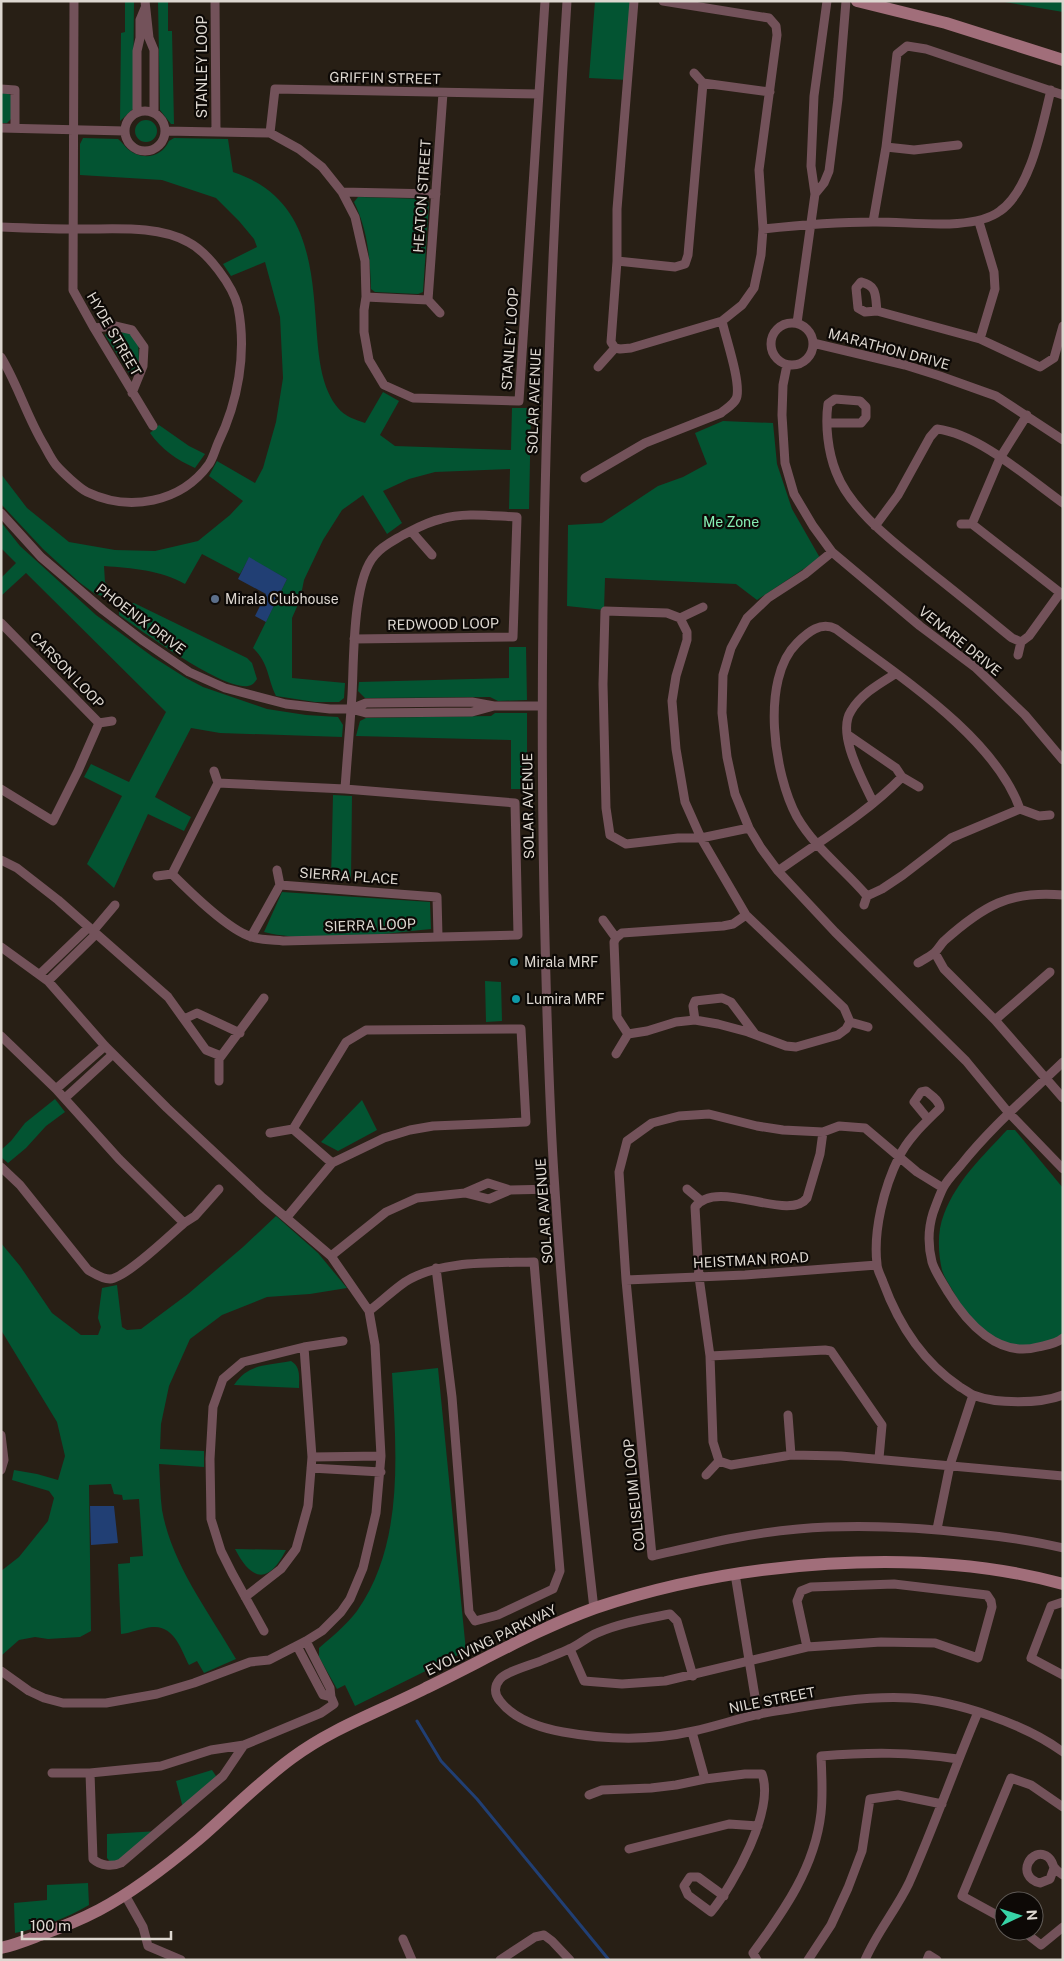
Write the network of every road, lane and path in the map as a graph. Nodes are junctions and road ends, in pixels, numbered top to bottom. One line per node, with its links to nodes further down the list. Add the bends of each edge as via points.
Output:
1 (74, 1): 24 (street, HYDE STREET)
2 (215, 1): 27 (street, STANLEY LOOP)
3 (545, 1): 18 (street, STANLEY LOOP)
4 (567, 1): 78 (street, SOLAR AVENUE, via 546,442)
5 (634, 1): 40 (street, via 617,208)
6 (662, 1): 16 (street, via 769,18 776,26 777,35)
7 (827, 1): 33 (street, via 814,96 811,166)
8 (846, 1): 33 (street, via 829,171)
9 (856, 1): 11 (street, via 946,23)
10 (145, 5): 20 (street, via 137,51); 21 (street, via 149,38 154,50)
11 (1063, 60)
12 (694, 73): 13 (street)
13 (703, 83): 16 (street); 40 (street, via 685,264 675,267)
14 (1, 89): 23 (street, via 15,90)
15 (1051, 90): 19 (street); 30 (street, via 908,46 898,54); 35 (street, via 1029,171 1001,211)
16 (770, 92): 39 (street, via 759,170)
17 (443, 93): 18 (street, GRIFFIN STREET); 28 (street, GRIFFIN STREET, via 275,89); 32 (street, HEATON STREET)
18 (539, 94): 41 (street, STANLEY LOOP, via 519,401 413,398 384,385 369,360 364,332)
19 (1063, 95)
20 (137, 112): 21 (street); 25 (street, via 128,119)
21 (154, 112): 26 (street, via 164,122)
22 (1, 128): 23 (street)
23 (15, 128): 24 (street)
24 (74, 129): 25 (street); 38 (street, HYDE STREET)
25 (125, 131): 26 (street, via 130,144 142,151 155,149)
26 (166, 132): 27 (street, STANLEY LOOP)
27 (216, 132): 28 (street, STANLEY LOOP)
28 (270, 133): 31 (street, STANLEY LOOP, via 322,167)
29 (958, 145): 30 (street, via 914,150)
30 (886, 147): 34 (street)
31 (342, 192): 32 (street); 41 (street, STANLEY LOOP, via 355,217 366,261)
32 (436, 194): 42 (street, HEATON STREET)
33 (815, 194): 36 (street)
34 (873, 222): 35 (street); 36 (street)
35 (979, 222): 49 (street, via 994,272 995,289)
36 (810, 224): 39 (street); 46 (street)
37 (1, 227): 38 (street)
38 (74, 229): 48 (street, HYDE STREET, via 73,290); 52 (street, via 136,230 189,242 211,260 226,283 237,305 242,346 233,404 209,463 194,480 174,494 148,503 119,502 86,491 55,464 32,425)
39 (763, 229): 45 (street, via 754,288 742,305)
40 (617, 261): 51 (street, via 611,342)
41 (366, 297): 42 (street)
42 (428, 300): 44 (street)
43 (877, 311): 49 (street)
44 (440, 313)
45 (722, 321): 51 (street, via 631,348); 61 (street, via 737,385 737,397 732,404 721,413 645,443)
46 (796, 323): 50 (street, via 808,330); 53 (street, via 778,327 771,338 775,358)
47 (1063, 326): 49 (street, via 1054,358 1040,367)
48 (94, 328): 55 (street, HYDE STREET); 55 (street, via 115,326 132,330 144,347 142,366)
49 (980, 339)
50 (813, 344): 53 (street, via 805,361); 56 (street, MARATHON DRIVE, via 940,376 996,396)
51 (614, 348): 54 (street)
52 (1, 357)
53 (787, 365): 68 (street, VENARE DRIVE, via 782,415 785,463 794,494)
54 (598, 367)
55 (132, 393): 58 (street, HYDE STREET)
56 (1027, 415): 59 (street, MARATHON DRIVE); 60 (street)
57 (828, 423): 57 (street, via 861,423 866,417 866,407 860,401 835,399 828,404); 66 (street, via 836,473 849,495)
58 (153, 426)
59 (1063, 440)
60 (1000, 458): 62 (street); 65 (street); 66 (street, via 950,430 937,429 898,495)
61 (585, 478)
62 (1063, 503)
63 (1, 513): 79 (street, PHOENIX DRIVE, via 41,557 103,610 189,672 225,688 286,704)
64 (962, 524): 65 (street)
65 (972, 524): 70 (street)
66 (875, 526): 75 (street)
67 (411, 531): 69 (street); 74 (street, REDWOOD LOOP, via 374,555 358,600); 74 (street, REDWOOD LOOP, via 442,518 517,517 513,637)
68 (832, 552): 83 (street, VENARE DRIVE, via 976,668); 93 (street, via 768,598 747,618 731,648 723,675 726,757 735,794)
69 (432, 555)
70 (1062, 594): 75 (street)
71 (703, 607): 72 (street)
72 (680, 618): 94 (street, via 687,640 672,701 676,749 685,802); 94 (street, via 667,613 604,611 606,808 610,835 626,844)
73 (1, 623): 81 (street, CARSON LOOP)
74 (354, 639): 79 (street, REDWOOD LOOP)
75 (1021, 642): 76 (street)
76 (1018, 655)
77 (895, 674): 82 (street, via 871,690 850,712); 91 (street, via 962,728 998,766); 95 (street, via 828,624 818,626 796,643 784,661 777,685 775,710 778,761 796,816)
78 (541, 706): 79 (street, PHOENIX DRIVE, via 494,706 472,702 366,703); 147 (street, SOLAR AVENUE)
79 (351, 709): 89 (street, REDWOOD LOOP)
80 (112, 721): 81 (street)
81 (99, 723): 88 (street, CARSON LOOP, via 53,821)
82 (848, 735): 85 (street, via 896,768); 90 (street, via 854,762)
83 (1063, 760)
84 (214, 771): 86 (street)
85 (902, 777): 87 (street); 90 (street)
86 (218, 783): 89 (street, SIERRA LOOP); 99 (street)
87 (919, 786)
88 (1, 789)
89 (345, 790): 107 (street, SIERRA LOOP, via 515,803 518,935)
90 (873, 802): 95 (street)
91 (1020, 810): 92 (street, via 1039,816); 95 (street, via 952,838 866,900 856,883)
92 (1050, 815)
93 (749, 828): 94 (street); 98 (street)
94 (701, 838): 104 (street)
95 (815, 844): 98 (street)
96 (1, 860): 106 (street, via 17,868)
97 (276, 870): 101 (street)
98 (778, 871): 136 (street, via 966,1061)
99 (172, 874): 100 (street); 108 (street, SIERRA LOOP, via 228,924)
100 (157, 876)
101 (280, 885): 107 (street, SIERRA PLACE, via 437,897); 108 (street, SIERRA PLACE)
102 (1063, 896): 111 (street, via 1014,896 989,906)
103 (115, 905): 106 (street)
104 (746, 916): 109 (street, via 723,926 622,934); 120 (street, via 844,1008)
105 (603, 920): 109 (street)
106 (93, 931): 114 (street); 115 (street); 117 (street, via 168,997)
107 (438, 936): 108 (street, SIERRA LOOP, via 283,941)
108 (251, 937)
109 (616, 938): 123 (street, via 617,1017)
110 (1, 947): 114 (street)
111 (935, 952): 112 (street); 119 (street, via 944,969)
112 (918, 964)
113 (1050, 972): 119 (street)
114 (40, 974): 115 (street)
115 (48, 981): 126 (street)
116 (264, 998): 122 (street)
117 (184, 1019): 122 (street, via 197,1013); 129 (street, via 206,1050)
118 (695, 1020): 123 (street); 125 (street); 125 (street, via 695,1001 722,998 731,1002)
119 (995, 1020): 131 (street)
120 (850, 1022): 121 (street); 125 (street, via 838,1035 796,1047)
121 (868, 1027)
122 (240, 1033): 129 (street)
123 (628, 1034): 128 (street)
124 (1, 1036): 133 (street)
125 (757, 1036)
126 (105, 1046): 127 (street); 133 (street)
127 (113, 1054): 134 (street); 152 (street, via 263,1198)
128 (616, 1054)
129 (221, 1056): 132 (street)
130 (1063, 1062): 131 (street)
131 (1045, 1079): 135 (street); 136 (street)
132 (219, 1081)
133 (56, 1089): 134 (street)
134 (65, 1098): 153 (street, via 119,1159)
135 (1063, 1098)
136 (1008, 1112): 144 (street); 145 (street, via 979,1142)
137 (928, 1119): 141 (street)
138 (293, 1129): 140 (street); 142 (street); 142 (street, via 346,1042 366,1030 521,1029 526,1122 410,1130 384,1138)
139 (823, 1132): 141 (street, via 838,1126 864,1128); 151 (street, via 807,1198 799,1205 719,1196); 158 (street, COLISEUM LOOP, via 774,1128 710,1114 679,1116 652,1123 627,1141 619,1172)
140 (270, 1133)
141 (899, 1157): 145 (street); 155 (street, via 880,1212)
142 (332, 1163): 152 (street)
143 (1, 1167): 153 (street, via 20,1185 88,1270 103,1278 116,1278 128,1270)
144 (1063, 1169)
145 (943, 1188): 161 (street, via 929,1240 933,1263 955,1304 978,1330 1013,1349 1032,1349)
146 (219, 1189): 153 (street, via 195,1216)
147 (555, 1189): 149 (street); 185 (street, SOLAR AVENUE, via 573,1419)
148 (687, 1189): 151 (street)
149 (510, 1190): 150 (street, via 490,1199); 150 (street, via 488,1183)
150 (465, 1193): 154 (street, via 417,1198 401,1204 386,1212)
151 (700, 1200): 157 (street, via 695,1207)
152 (287, 1217): 154 (street)
153 (184, 1223)
154 (331, 1256): 159 (street)
155 (877, 1265): 157 (street, HEISTMAN ROAD); 164 (street, via 891,1304 911,1337 947,1378)
156 (436, 1268): 156 (street, via 534,1262 560,1571 553,1589 498,1615 475,1621 469,1612 452,1397); 159 (street, via 406,1281)
157 (699, 1277): 158 (street, HEISTMAN ROAD); 163 (street)
158 (626, 1280): 179 (street, COLISEUM LOOP, via 652,1556 734,1538 797,1529 863,1526)
159 (368, 1311): 168 (street, via 374,1345)
160 (343, 1341): 162 (street)
161 (1062, 1341)
162 (304, 1346): 170 (street); 183 (street, via 243,1362 223,1379 213,1407 211,1519 221,1551)
163 (710, 1356): 171 (street, via 831,1351 882,1425); 172 (street, via 713,1442)
164 (973, 1395): 165 (street, via 1002,1401 1034,1401); 173 (street)
165 (1063, 1395)
166 (788, 1415): 169 (street)
167 (1, 1434): 175 (street, via 4,1460)
168 (381, 1456): 170 (street); 176 (street)
169 (790, 1456): 171 (street); 172 (street, via 731,1465)
170 (312, 1457): 174 (street)
171 (879, 1458): 173 (street)
172 (718, 1461): 177 (street)
173 (950, 1465): 178 (street); 179 (street)
174 (311, 1468): 176 (street); 183 (street, via 308,1506 296,1549 281,1569)
175 (1, 1470)
176 (381, 1472): 187 (street, via 369,1548 355,1588 341,1612 322,1631)
177 (706, 1475)
178 (1063, 1476)
179 (937, 1528): 180 (street, COLISEUM LOOP)
180 (1063, 1548)
181 (735, 1574): 182 (street, EVOLIVING PARKWAY, via 809,1566 920,1563 1026,1575); 185 (street, EVOLIVING PARKWAY, via 685,1583); 191 (street)
182 (1063, 1584)
183 (245, 1597): 186 (street)
184 (1063, 1602): 193 (street, via 1051,1606 1031,1658)
185 (594, 1609): 212 (street, EVOLIVING PARKWAY, via 547,1628 326,1735 256,1786 199,1838)
186 (264, 1631)
187 (306, 1641): 188 (street); 195 (street, via 330,1688)
188 (297, 1646): 192 (street, via 269,1660 250,1662 179,1688 106,1703 64,1703 44,1698); 195 (street, via 323,1695)
189 (807, 1647): 189 (street, via 881,1642 935,1643 978,1658 991,1601 987,1595 903,1585 811,1587 801,1591 797,1601); 191 (street)
190 (570, 1649): 194 (street, via 584,1681 622,1684); 194 (street, via 596,1634 626,1623 670,1614 677,1622); 198 (street, NILE STREET, via 501,1678 496,1683 496,1696 518,1716 556,1730 610,1739 644,1739)
191 (749, 1662): 194 (street); 197 (street)
192 (1, 1671)
193 (1063, 1675)
194 (693, 1676)
195 (331, 1697): 199 (street, via 334,1704 321,1713)
196 (978, 1712): 197 (street, NILE STREET, via 910,1698 846,1700); 200 (street, NILE STREET, via 1023,1729); 201 (street)
197 (758, 1715): 198 (street, NILE STREET)
198 (692, 1732): 204 (street)
199 (244, 1745): 203 (street, via 211,1750 161,1766); 203 (street, via 223,1776 114,1866 94,1859)
200 (1063, 1752)
201 (958, 1759): 206 (street); 223 (street, via 868,1752 821,1756 822,1804 817,1837 807,1868 789,1901 753,1953)
202 (52, 1773): 203 (street)
203 (90, 1773)
204 (705, 1779): 205 (street, via 632,1790 602,1790); 208 (street, via 762,1774 766,1784)
205 (589, 1795)
206 (942, 1804): 224 (street, via 898,1795 870,1799 862,1851 851,1880 831,1925); 225 (street, via 907,1886)
207 (1063, 1807): 214 (street, via 1031,1785 1012,1778 962,1896)
208 (758, 1826): 209 (street, via 729,1824); 213 (street)
209 (629, 1849)
210 (1054, 1868): 211 (street)
211 (1063, 1875)
212 (125, 1895): 218 (street, EVOLIVING PARKWAY, via 62,1927); 219 (street, via 143,1927 148,1946)
213 (724, 1896): 213 (street, via 698,1877 690,1877 684,1886 688,1895 711,1912)
214 (994, 1914)
215 (1063, 1927): 217 (street, via 1041,1945)
216 (403, 1939): 220 (street)
217 (1036, 1941)
218 (1, 1948)
219 (181, 1960)
220 (412, 1960)
221 (500, 1960): 222 (street, via 535,1936 544,1935)
222 (570, 1960)
223 (758, 1960)
224 (808, 1960)
225 (866, 1960)
226 (927, 1960): 227 (street, via 929,1955)
227 (937, 1960)

